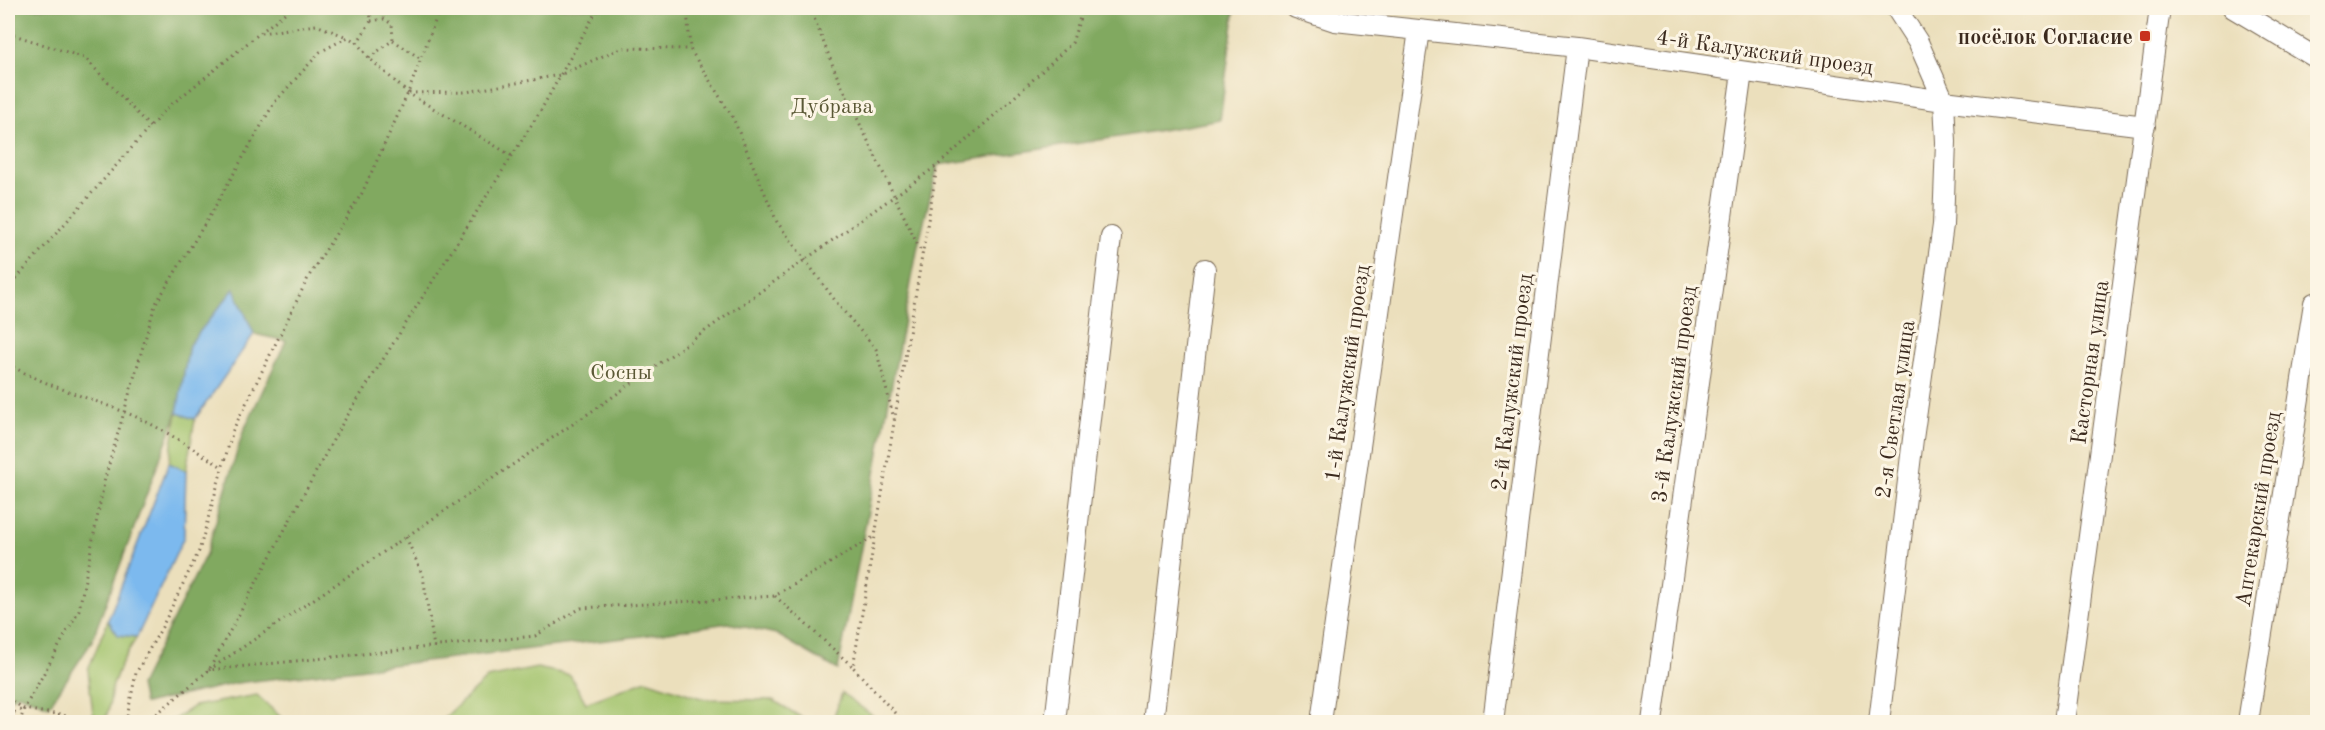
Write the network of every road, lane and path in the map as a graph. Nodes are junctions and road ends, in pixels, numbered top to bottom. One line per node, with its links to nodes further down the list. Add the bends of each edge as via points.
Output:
1 (291, 8): 15 (path)
2 (370, 8): 12 (path)
3 (441, 8): 22 (path)
4 (598, 8): 25 (path)
5 (687, 8): 20 (path)
6 (810, 8): 32 (path, via 837,76)
7 (1083, 8): 31 (path, via 1072,42)
8 (1296, 8): 13 (street, 4-й Калужский проезд, via 1335,21)
9 (1896, 8): 27 (street, via 1918,42)
10 (2160, 8): 28 (street, Касторная улица)
11 (2233, 8): 23 (street)
12 (371, 21): 17 (path, via 384,19 392,24); 18 (path)
13 (1419, 30): 19 (street, 4-й Калужский проезд); 58 (street, 1-й Калужский проезд)
14 (8, 33): 29 (path, via 85,58)
15 (259, 33): 16 (path, via 316,26); 29 (path, via 166,109)
16 (348, 37): 18 (path); 40 (path, via 320,52 274,102 155,305)
17 (393, 40): 21 (path); 22 (path)
18 (357, 43): 21 (path)
19 (1577, 47): 24 (street, 4-й Калужский проезд); 59 (street, 2-й Калужский проезд)
20 (690, 49): 25 (path, via 621,48); 35 (path, via 733,118 777,222)
21 (369, 58): 26 (path)
22 (421, 59): 26 (path)
23 (2318, 59)
24 (1742, 72): 27 (street, 4-й Калужский проезд); 60 (street, 3-й Калужский проезд)
25 (560, 75): 26 (path, via 466,92); 30 (path)
26 (408, 93): 30 (path); 42 (path, via 362,193 304,286 233,430)
27 (1944, 101): 28 (street, 4-й Калужский проезд); 61 (street, 2-я Светлая улица, via 1943,225)
28 (2145, 126): 62 (street, Касторная улица)
29 (150, 127): 37 (path)
30 (512, 156): 48 (path, via 339,429)
31 (938, 165): 32 (path); 34 (path)
32 (895, 198): 34 (path); 35 (path)
33 (1111, 237): 56 (street)
34 (922, 255): 43 (path)
35 (806, 261): 41 (path, via 876,349); 44 (path)
36 (1205, 269): 57 (street)
37 (8, 288)
38 (2314, 303): 63 (street, Аптекарский проезд)
39 (8, 364): 40 (path, via 32,378)
40 (124, 412): 42 (path); 50 (path, via 105,478 79,610)
41 (896, 425)
42 (222, 467): 53 (path, via 199,551 135,673)
43 (875, 536): 45 (path); 47 (path)
44 (406, 537): 46 (path, via 423,576); 48 (path)
45 (775, 597): 46 (path, via 581,608 535,636); 47 (path)
46 (434, 647): 48 (path)
47 (853, 667): 55 (path)
48 (209, 670): 53 (path, via 147,722)
49 (8, 698): 50 (path)
50 (24, 709): 51 (path); 52 (path); 54 (path)
51 (8, 714)
52 (103, 722): 53 (path)
53 (126, 722)
54 (20, 723)
55 (903, 723)
56 (1055, 723)
57 (1153, 723)
58 (1321, 723)
59 (1492, 723)
60 (1653, 723)
61 (1879, 723)
62 (2064, 723)
63 (2248, 723)

